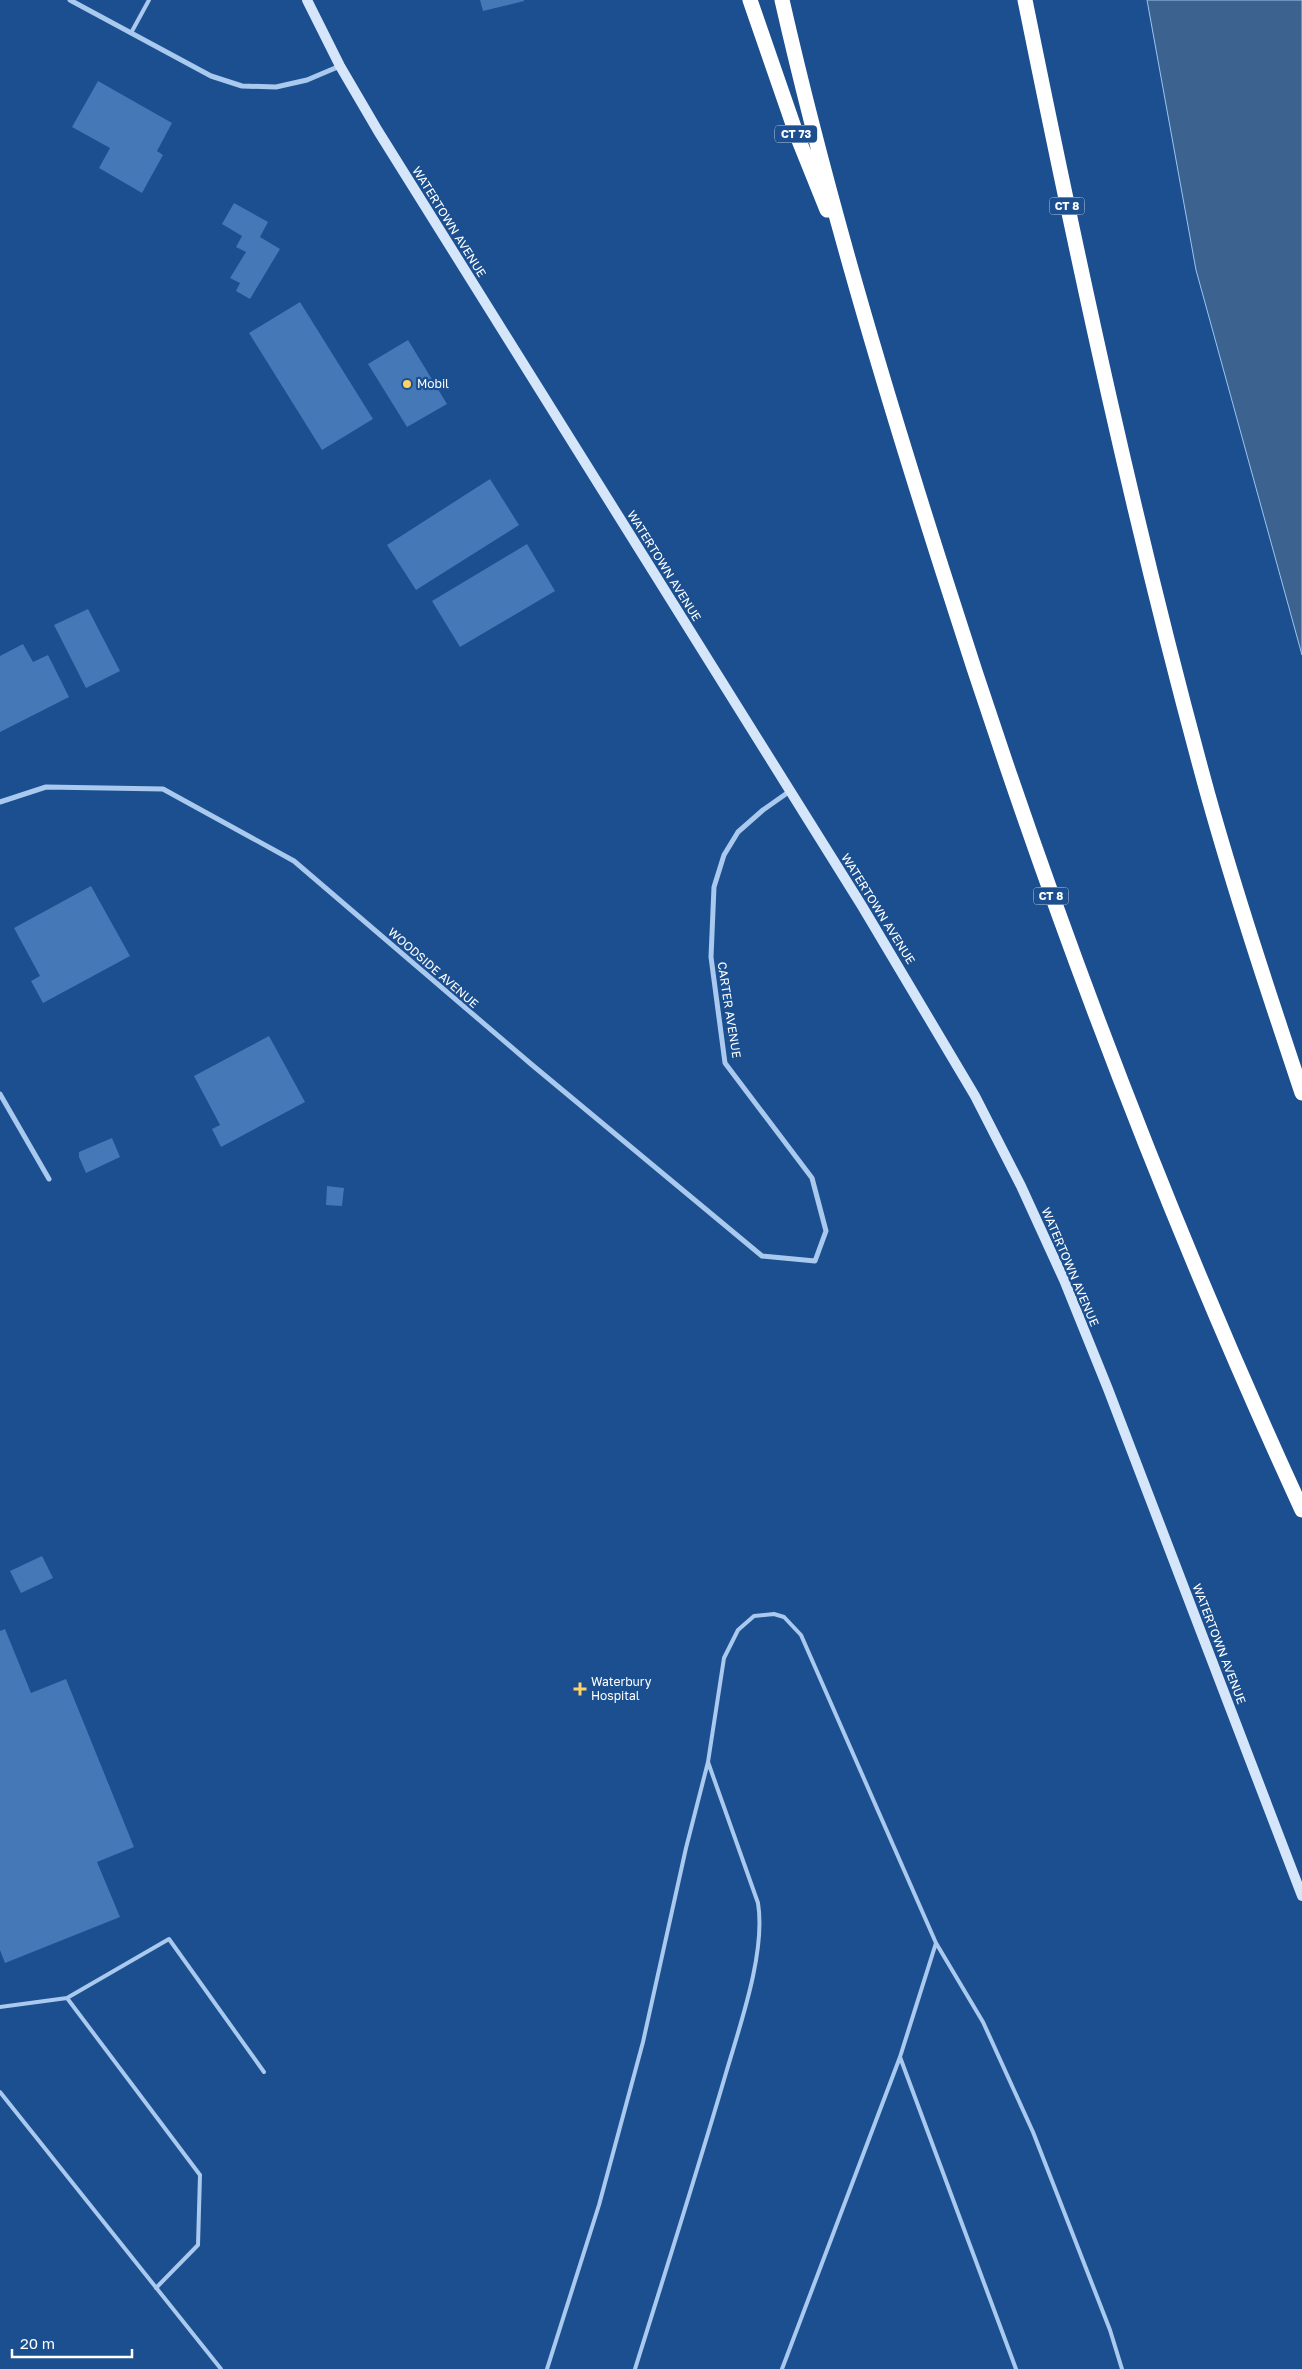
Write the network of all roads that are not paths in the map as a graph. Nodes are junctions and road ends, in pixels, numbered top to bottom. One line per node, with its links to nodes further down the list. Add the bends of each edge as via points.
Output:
1 (70, 0): 7 (street)
2 (149, 0): 7 (lane)
3 (307, 0): 8 (main road, WATERTOWN AVENUE)
4 (750, 0): 9 (highway, CT 73, via 796,133)
5 (782, 0): 9 (highway, CT 8)
6 (1025, 0): 12 (highway, CT 8, via 1108,393 1158,604 1209,797)
7 (131, 33): 8 (street, via 212,76 242,86 284,85 307,80)
8 (340, 66): 10 (main road, WATERTOWN AVENUE, via 392,155)
9 (849, 264): 16 (highway, CT 8, via 914,482 1039,863 1111,1055 1185,1238)
10 (790, 790): 15 (street, CARTER AVENUE, via 738,832 724,855 714,887 711,957 725,1063 812,1178 826,1231); 18 (main road, WATERTOWN AVENUE, via 975,1096 1064,1280)
11 (0, 802): 15 (street, WOODSIDE AVENUE, via 46,787 163,789 294,861 762,1256)
12 (1302, 1093)
13 (0, 1094): 14 (street)
14 (49, 1179)
15 (814, 1261)
16 (1302, 1510)
17 (708, 1762): 19 (lane, via 724,1658 738,1630 754,1616 774,1614 784,1617 801,1635); 27 (lane, via 641,2052 599,2205); 28 (lane, via 758,1903 761,1921 750,1990 699,2168)
18 (1302, 1896)
19 (936, 1943): 22 (lane); 31 (lane, via 983,2022 1033,2132)
20 (67, 1998): 21 (lane); 23 (lane, via 169,1939); 25 (lane, via 200,2176 198,2245)
21 (0, 2007)
22 (900, 2057): 29 (lane); 30 (lane)
23 (264, 2072)
24 (0, 2092): 25 (lane)
25 (156, 2288): 26 (lane)
26 (221, 2369)
27 (547, 2369)
28 (635, 2369)
29 (782, 2369)
30 (1016, 2369)
31 (1122, 2369)

